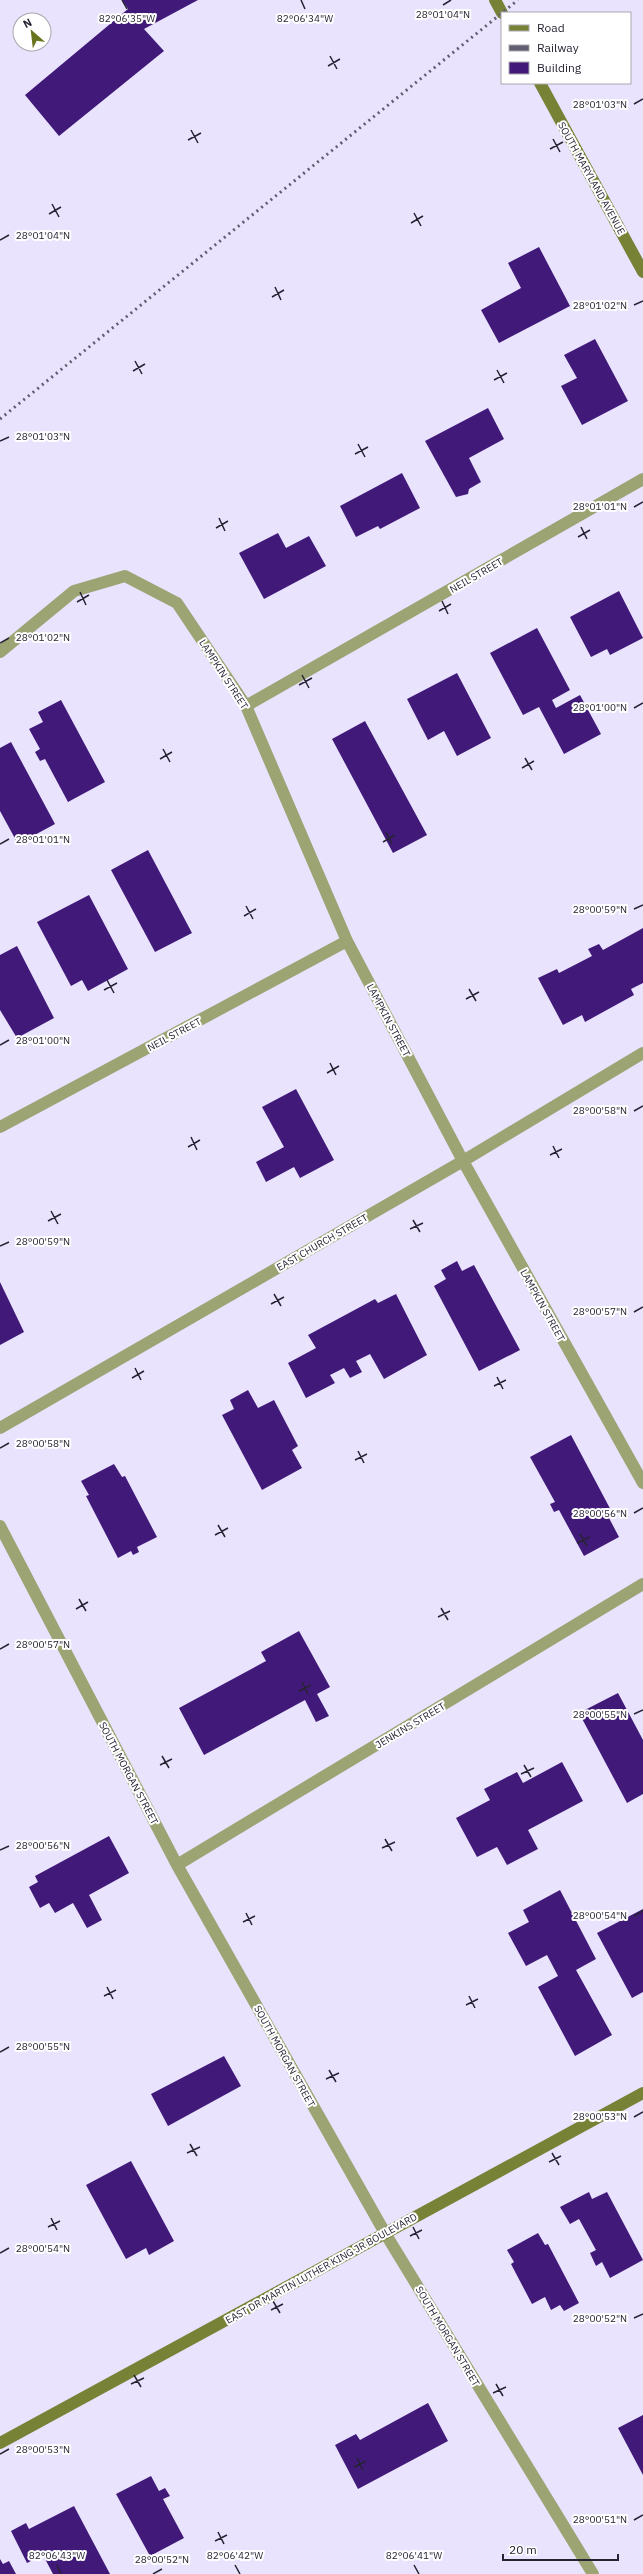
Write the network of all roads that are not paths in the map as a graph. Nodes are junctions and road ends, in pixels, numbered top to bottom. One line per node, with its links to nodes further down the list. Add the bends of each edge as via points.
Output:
1 (495, 0): 2 (street)
2 (501, 12)
3 (541, 84): 4 (street, SOUTH MARYLAND AVENUE)
4 (643, 272)
5 (643, 479): 7 (street, NEIL STREET)
6 (0, 652): 7 (street, LAMPKIN STREET, via 74,591 125,576 177,603)
7 (246, 706): 8 (street, LAMPKIN STREET)
8 (347, 941): 10 (street, NEIL STREET); 11 (street, LAMPKIN STREET)
9 (643, 1053): 11 (street, EAST CHURCH STREET)
10 (0, 1127)
11 (463, 1161): 12 (street, EAST CHURCH STREET); 13 (street, LAMPKIN STREET)
12 (0, 1428)
13 (643, 1483)
14 (0, 1526): 16 (street, SOUTH MORGAN STREET)
15 (643, 1584): 16 (street, JENKINS STREET)
16 (177, 1865): 18 (street, SOUTH MORGAN STREET)
17 (643, 2093): 18 (street, EAST DR MARTIN LUTHER KING JR BOULEVARD)
18 (385, 2233): 19 (street, EAST DR MARTIN LUTHER KING JR BOULEVARD); 20 (street, SOUTH MORGAN STREET)
19 (0, 2443)
20 (593, 2574)

